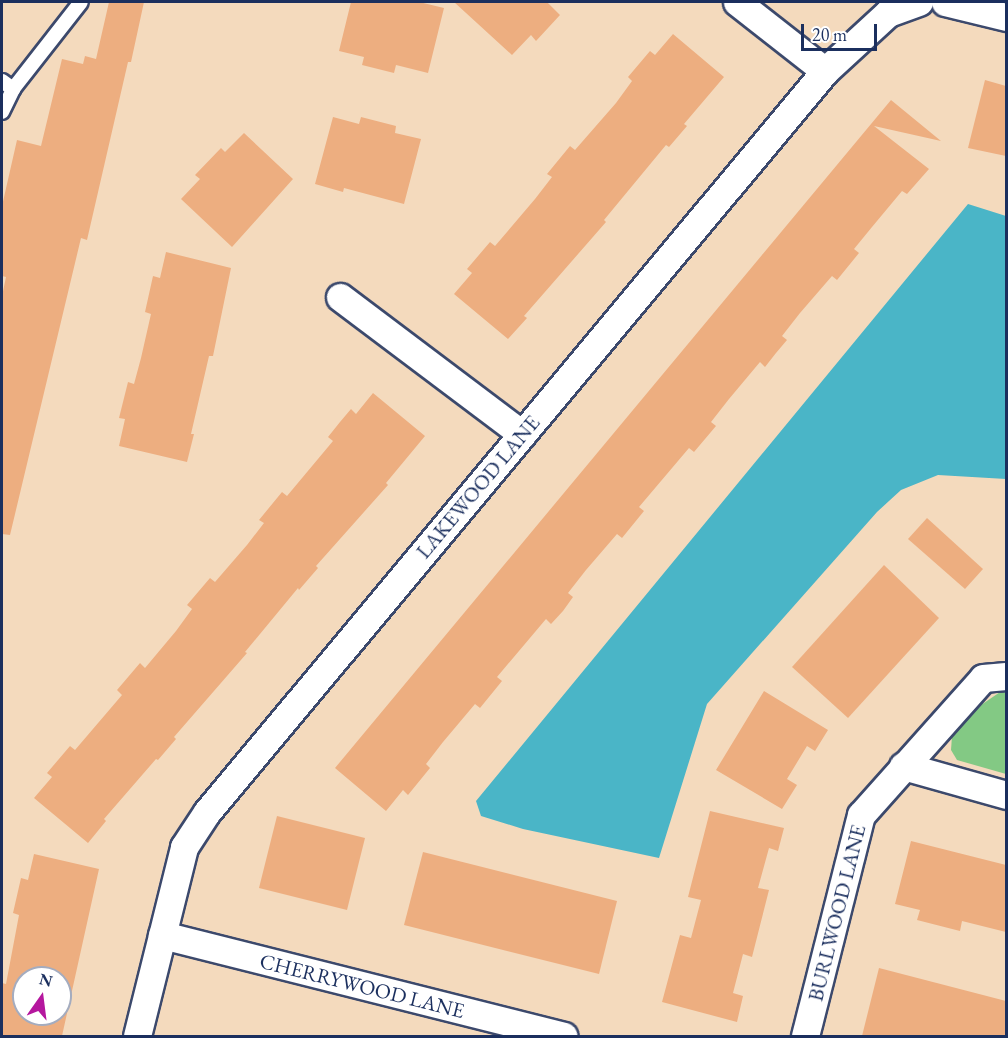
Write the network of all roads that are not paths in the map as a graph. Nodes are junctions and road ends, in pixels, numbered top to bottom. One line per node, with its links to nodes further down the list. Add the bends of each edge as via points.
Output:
1 (81, 2): 7 (lane)
2 (737, 2): 6 (street)
3 (920, 2): 6 (street, LAKEWOOD LANE, via 888,13)
4 (954, 3): 5 (street)
5 (1006, 17)
6 (825, 71): 10 (street, LAKEWOOD LANE)
7 (7, 85): 8 (lane)
8 (2, 112)
9 (340, 297): 10 (street)
10 (522, 434): 14 (street, LAKEWOOD LANE, via 207,812 184,847)
11 (1006, 676): 12 (street, BURLWOOD LANE, via 983,678)
12 (903, 766): 13 (street); 17 (street, BURLWOOD LANE, via 861,815)
13 (1006, 795)
14 (162, 935): 15 (street, LAKEWOOD LANE); 16 (street, CHERRYWOOD LANE)
15 (137, 1036)
16 (562, 1036)
17 (805, 1036)

